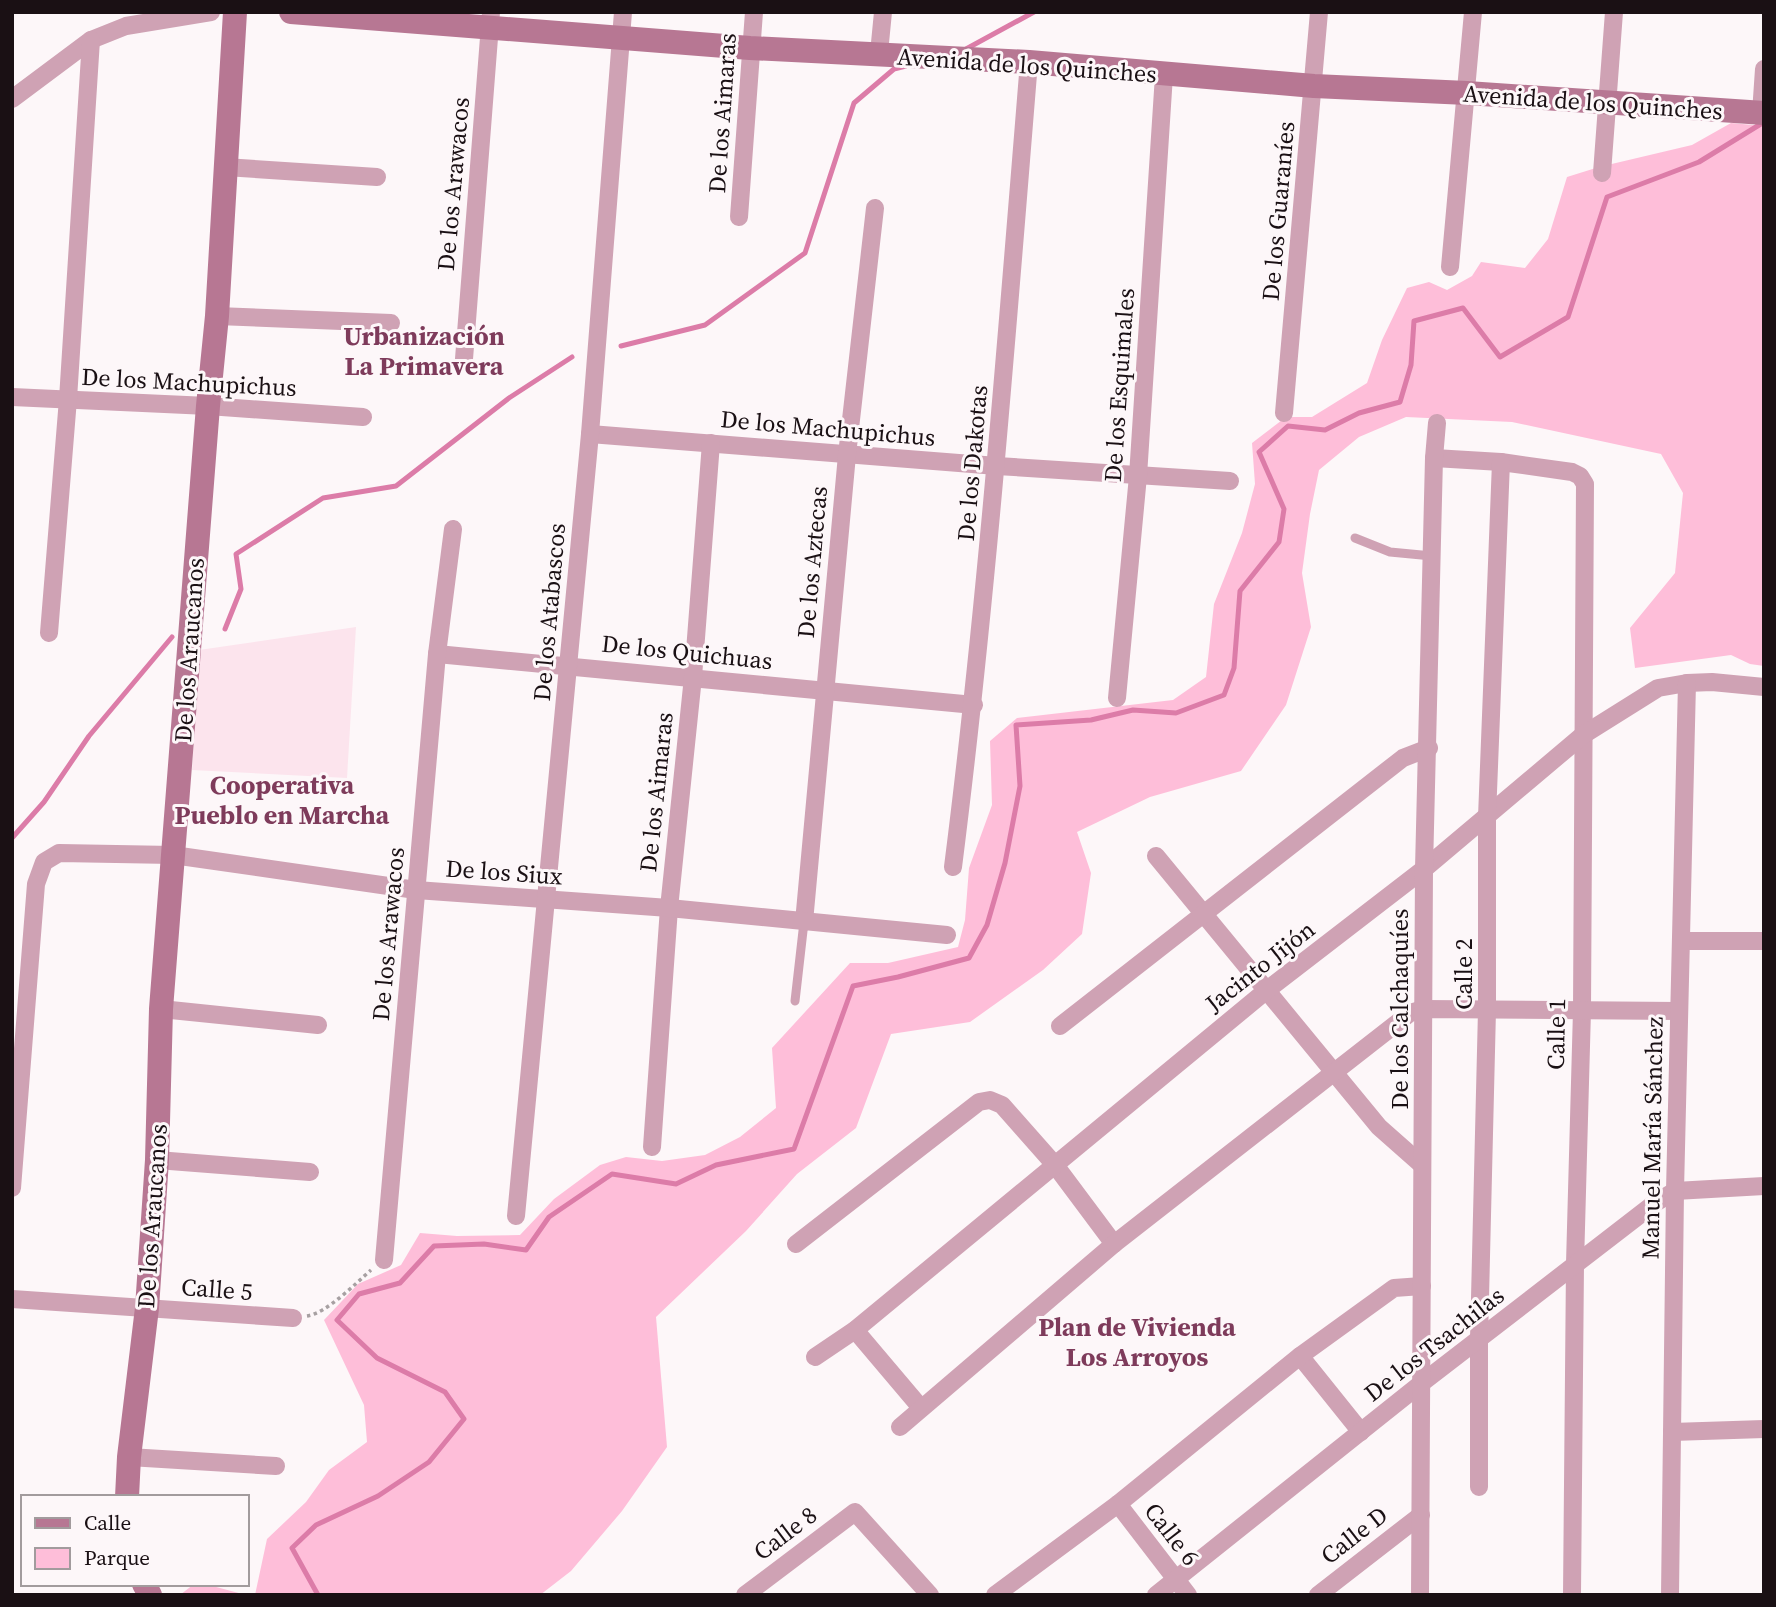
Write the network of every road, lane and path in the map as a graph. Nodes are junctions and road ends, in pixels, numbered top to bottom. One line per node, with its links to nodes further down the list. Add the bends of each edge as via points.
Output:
1 (211, 12): 11 (street, via 126,26)
2 (235, 12): 22 (street, De los Araucanos)
3 (291, 12): 9 (street, Avenida de los Quinches)
4 (754, 12): 12 (street, De los Aimaras)
5 (883, 12): 13 (street)
6 (1319, 12): 17 (street, De los Guaraníes)
7 (1473, 12): 18 (street)
8 (1614, 12): 20 (street)
9 (491, 19): 10 (street, Avenida de los Quinches); 30 (street, De los Arawacos)
10 (622, 24): 12 (street, Avenida de los Quinches); 37 (street, De los Atabascos)
11 (91, 40): 19 (street); 32 (street)
12 (750, 48): 13 (street, Avenida de los Quinches); 26 (street, De los Aimaras)
13 (879, 53): 14 (street, Avenida de los Quinches)
14 (1029, 62): 16 (street, Avenida de los Quinches); 42 (street, De los Dakotas)
15 (1764, 69): 21 (street)
16 (1164, 75): 17 (street, Avenida de los Quinches); 43 (street, De los Esquimales)
17 (1314, 86): 18 (street, Avenida de los Quinches); 34 (street, De los Guaraníes)
18 (1467, 93): 20 (street, Avenida de los Quinches); 27 (street)
19 (12, 99)
20 (1608, 103): 21 (street, Avenida de los Quinches); 23 (street)
21 (1762, 113)
22 (225, 167): 24 (street); 28 (street, De los Araucanos)
23 (1602, 173)
24 (377, 177)
25 (875, 208): 39 (street, De los Aztecas)
26 (739, 216)
27 (1450, 267)
28 (217, 316): 29 (street); 33 (street, De los Araucanos)
29 (391, 323)
30 (464, 359)
31 (12, 397): 32 (street, De los Machupichus)
32 (68, 400): 33 (street, De los Machupichus); 48 (street)
33 (208, 405): 35 (street, De los Machupichus); 60 (street, De los Araucanos)
34 (1284, 413)
35 (363, 417)
36 (1437, 423): 40 (street, De los Calchaquíes)
37 (590, 434): 38 (street, De los Machupichus); 50 (street, De los Atabascos)
38 (711, 443): 39 (street, De los Machupichus); 51 (street, De los Aimaras)
39 (847, 455): 42 (street, De los Machupichus); 54 (street, De los Aztecas)
40 (1434, 458): 41 (street); 47 (street, De los Calchaquíes)
41 (1501, 462): 57 (street, Calle 1, via 1572,472 1585,484); 59 (street, Calle 2)
42 (997, 466): 43 (street, De los Machupichus); 56 (street, De los Dakotas)
43 (1138, 475): 44 (street, De los Machupichus); 55 (street, De los Esquimales)
44 (1230, 481)
45 (453, 529): 49 (street, De los Arawacos)
46 (1354, 538): 47 (lane, via 1390,552)
47 (1432, 556): 58 (street, De los Calchaquíes)
48 (49, 633)
49 (437, 654): 50 (street, De los Quichuas); 64 (street, De los Arawacos)
50 (569, 665): 51 (street, De los Quichuas); 65 (street, De los Atabascos)
51 (693, 677): 54 (street, De los Quichuas); 66 (street, De los Aimaras)
52 (1687, 683): 53 (street, Jacinto Jijón); 57 (street, Jacinto Jijón, via 1658,688); 70 (street, Manuel María Sánchez)
53 (1764, 687)
54 (825, 690): 56 (street, De los Quichuas); 68 (street, De los Aztecas)
55 (1117, 698)
56 (974, 705): 62 (street, De los Dakotas)
57 (1583, 735): 59 (street, Jacinto Jijón); 77 (street, Calle 1)
58 (1429, 748): 63 (street, De los Calchaquíes); 67 (street, via 1403,758)
59 (1486, 817): 63 (street, Jacinto Jijón); 76 (street, Calle 2)
60 (173, 855): 64 (street, De los Siux); 74 (street, De los Araucanos); 88 (street, De los Siux, via 59,853 44,862 36,884)
61 (1156, 856): 67 (street)
62 (953, 867)
63 (1424, 869): 72 (street, Jacinto Jijón); 75 (street, De los Calchaquíes)
64 (416, 890): 65 (street, De los Siux); 93 (street, De los Arawacos)
65 (545, 899): 66 (street, De los Siux); 90 (street, De los Atabascos)
66 (669, 908): 68 (street, De los Siux); 82 (street, De los Aimaras)
67 (1204, 914): 72 (street); 80 (street)
68 (804, 922): 69 (street, De los Siux); 73 (lane)
69 (947, 935)
70 (1683, 941): 71 (street); 78 (street, Manuel María Sánchez)
71 (1764, 941)
72 (1266, 990): 81 (street); 84 (street, Jacinto Jijón)
73 (795, 1001)
74 (161, 1009): 79 (street); 83 (street, De los Araucanos)
75 (1424, 1009): 76 (street); 81 (street, via 1410,1013); 85 (street, De los Calchaquíes)
76 (1487, 1010): 77 (street); 100 (street, Calle 2)
77 (1582, 1010): 78 (street); 94 (street, Calle 1)
78 (1679, 1011): 89 (street, Manuel María Sánchez)
79 (318, 1025)
80 (1060, 1026)
81 (1335, 1073): 85 (street, via 1379,1127); 92 (street)
82 (652, 1147)
83 (157, 1160): 86 (street); 97 (street, De los Araucanos)
84 (1055, 1165): 91 (street, via 1002,1105 979,1102); 92 (street); 99 (street, Jacinto Jijón)
85 (1422, 1165): 95 (street, De los Calchaquíes)
86 (310, 1172)
87 (1764, 1186): 89 (street, De los Tsachilas)
88 (12, 1188)
89 (1675, 1191): 94 (street, De los Tsachilas); 108 (street, Manuel María Sánchez)
90 (516, 1216)
91 (796, 1244)
92 (1114, 1244): 104 (street)
93 (384, 1260): 98 (path, via 314,1315)
94 (1575, 1264): 100 (street, De los Tsachilas); 123 (street, Calle 1)
95 (1422, 1286): 101 (street, via 1394,1288); 103 (street, De los Calchaquíes)
96 (12, 1299): 97 (street, Calle 5)
97 (147, 1308): 98 (street, Calle 5); 109 (street, De los Araucanos)
98 (293, 1318)
99 (855, 1330): 102 (street, Jacinto Jijón); 104 (street)
100 (1479, 1339): 103 (street, De los Tsachilas); 111 (street, Calle 2)
101 (1300, 1356): 107 (street); 113 (street)
102 (815, 1357)
103 (1423, 1382): 107 (street, De los Tsachilas); 114 (street, De los Calchaquíes)
104 (921, 1408): 105 (street)
105 (900, 1427)
106 (1764, 1429): 108 (street)
107 (1361, 1432): 115 (street, De los Tsachilas)
108 (1672, 1432): 124 (street, Manuel María Sánchez)
109 (129, 1457): 110 (street); 112 (street, De los Araucanos)
110 (276, 1466)
111 (1479, 1487)
112 (127, 1495)
113 (1118, 1504): 115 (street, Calle 6); 118 (street)
114 (1421, 1515): 121 (street, Calle D); 122 (street, De los Calchaquíes)
115 (1176, 1579): 119 (street, De los Tsachilas); 120 (street, Calle 6)
116 (753, 1592): 117 (street, Calle 8, via 855,1512)
117 (930, 1595)
118 (995, 1595)
119 (1156, 1595)
120 (1188, 1595)
121 (1318, 1595)
122 (1420, 1595)
123 (1572, 1595)
124 (1670, 1595)

